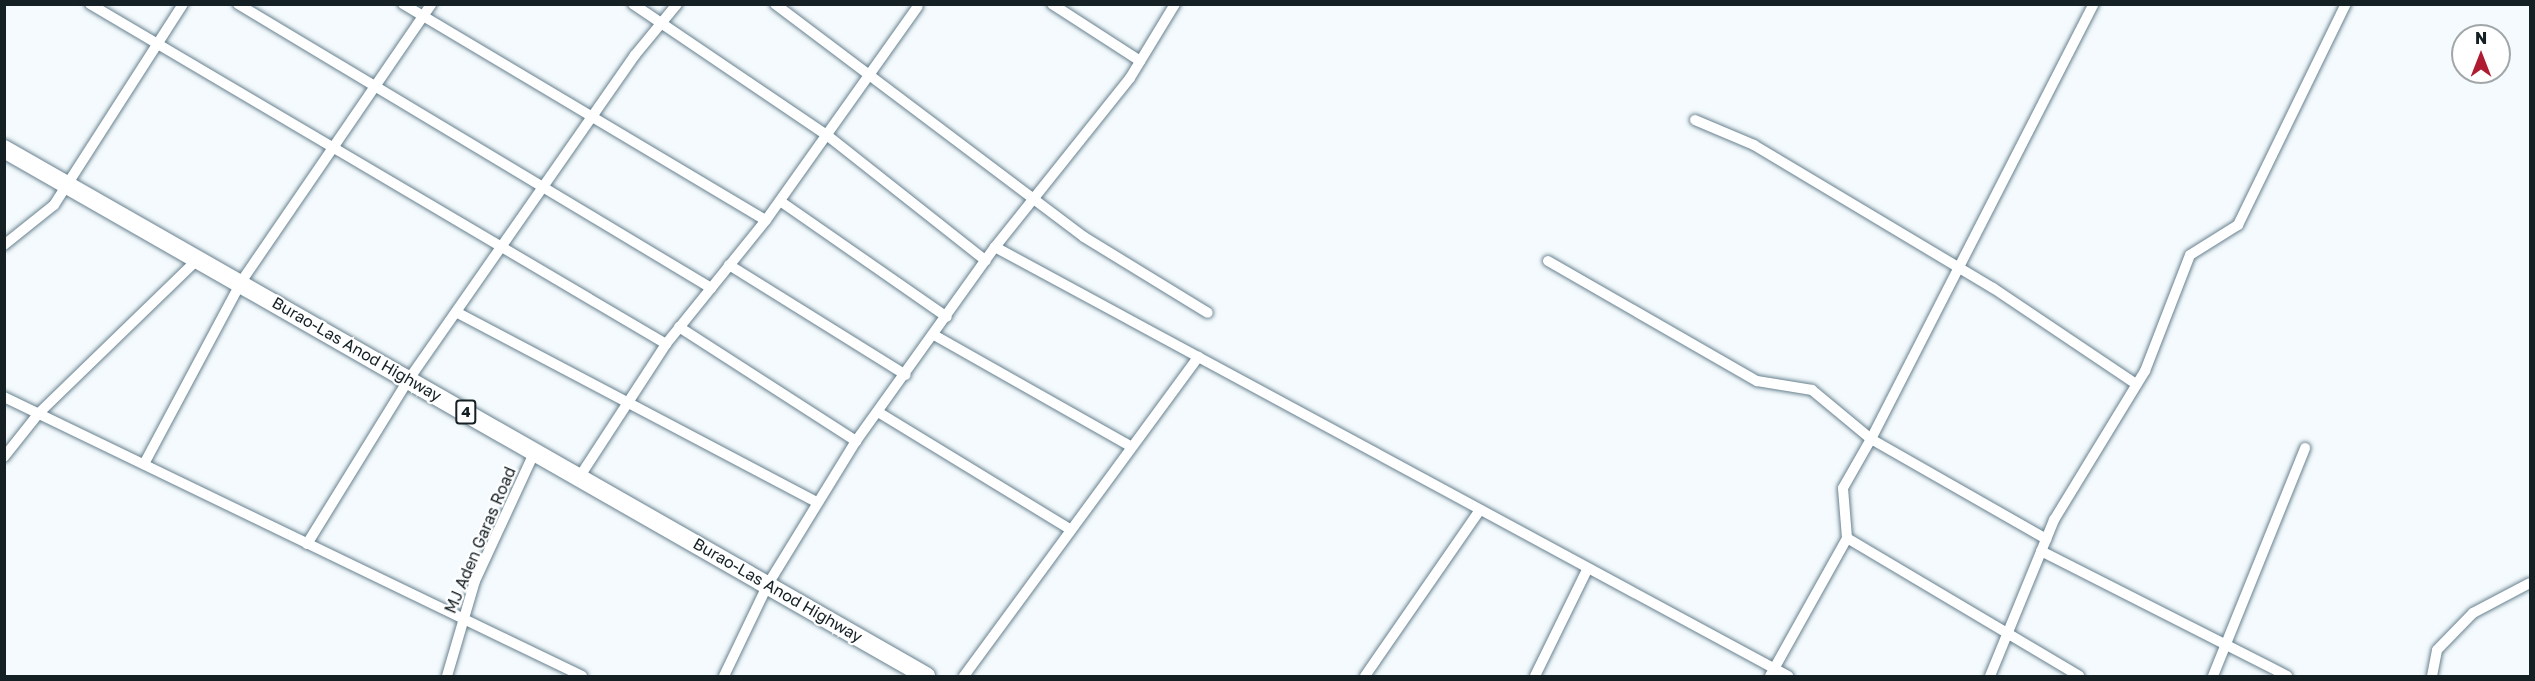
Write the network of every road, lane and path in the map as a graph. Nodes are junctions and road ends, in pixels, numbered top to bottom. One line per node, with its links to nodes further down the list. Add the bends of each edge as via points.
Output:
1 (90, 4): 16 (street)
2 (183, 4): 16 (street)
3 (238, 4): 19 (street)
4 (403, 4): 14 (street)
5 (431, 4): 14 (street)
6 (633, 4): 15 (street)
7 (677, 4): 15 (street)
8 (775, 4): 18 (street)
9 (1052, 4): 17 (street)
10 (1175, 4): 17 (street)
11 (2094, 4): 37 (street)
12 (2346, 4): 49 (street, via 2238,225 2190,255 2182,284)
13 (917, 5): 18 (street)
14 (423, 16): 19 (street); 20 (street)
15 (662, 25): 20 (street, via 635,55); 22 (street)
16 (157, 42): 23 (street); 25 (street)
17 (1140, 61): 27 (street)
18 (870, 75): 22 (street); 27 (street)
19 (373, 88): 23 (street); 26 (street)
20 (596, 118): 26 (street); 29 (street)
21 (1695, 120): 37 (street, via 1754,145)
22 (828, 136): 28 (street); 34 (street)
23 (332, 147): 32 (street); 38 (street)
24 (4, 149): 25 (highway, Burao-Las Anod Highway / 4)
25 (67, 180): 30 (street, via 46,213); 33 (highway, Burao-Las Anod Highway / 4)
26 (543, 190): 32 (street); 39 (street)
27 (1034, 198): 31 (street); 41 (street, via 1084,237)
28 (780, 201): 29 (street); 42 (street)
29 (766, 220): 36 (street)
30 (4, 245)
31 (995, 247): 34 (street); 46 (street)
32 (503, 251): 40 (street); 45 (street)
33 (199, 258): 38 (highway, Burao-Las Anod Highway / 4); 53 (street)
34 (986, 261): 42 (street)
35 (1548, 261): 54 (street, via 1757,381 1812,390)
36 (729, 265): 39 (street); 47 (street)
37 (1958, 268): 49 (street); 54 (street)
38 (241, 282): 48 (highway, Burao-Las Anod Highway / 4); 60 (street)
39 (711, 288): 43 (street)
40 (456, 312): 48 (street); 51 (street)
41 (1208, 313)
42 (947, 317): 44 (street)
43 (680, 327): 45 (street); 55 (street)
44 (934, 335): 47 (street); 56 (street)
45 (666, 344): 51 (street)
46 (1198, 357): 56 (street); 63 (street)
47 (906, 375): 52 (street)
48 (409, 379): 58 (highway, Burao-Las Anod Highway / 4); 67 (street)
49 (2136, 384): 66 (street)
50 (4, 397): 53 (street)
51 (627, 405): 61 (street); 62 (street)
52 (878, 412): 55 (street); 64 (street)
53 (39, 413): 59 (street); 60 (street)
54 (1871, 439): 65 (street, via 1843,488); 66 (street)
55 (856, 441): 62 (street)
56 (1132, 447): 64 (street)
57 (2305, 448): 74 (street)
58 (535, 451): 61 (highway, Burao-Las Anod Highway / 4); 72 (street, MJ Aden Garas Road)
59 (4, 457)
60 (144, 464): 67 (street)
61 (580, 476): 71 (highway, Burao-Las Anod Highway / 4)
62 (817, 502): 71 (street)
63 (1480, 510): 69 (street); 81 (street)
64 (1071, 530): 80 (street)
65 (1847, 538): 73 (street); 75 (street)
66 (2046, 539): 68 (street)
67 (307, 544): 72 (street)
68 (2041, 551): 73 (street); 74 (street)
69 (1588, 568): 75 (street); 82 (street)
70 (2530, 583): 88 (street, via 2473,613 2438,650)
71 (768, 584): 78 (street); 79 (highway, Burao-Las Anod Highway / 4)
72 (462, 618): 76 (street, MJ Aden Garas Road); 77 (street)
73 (2008, 634): 84 (street); 85 (street)
74 (2226, 644): 86 (street); 87 (street)
75 (1772, 673): 83 (street)
76 (447, 676)
77 (582, 676)
78 (724, 676)
79 (926, 676)
80 (964, 676)
81 (1365, 676)
82 (1535, 676)
83 (1788, 676)
84 (1990, 676)
85 (2079, 676)
86 (2213, 676)
87 (2288, 676)
88 (2432, 676)

